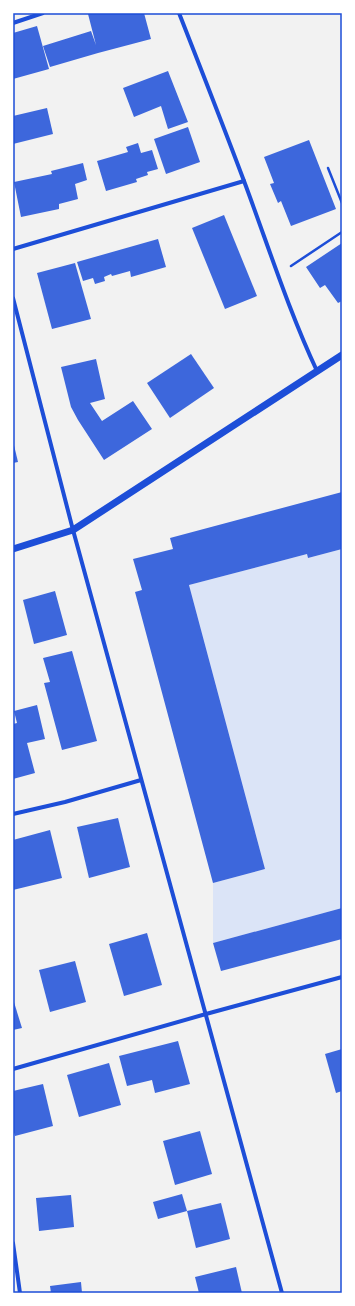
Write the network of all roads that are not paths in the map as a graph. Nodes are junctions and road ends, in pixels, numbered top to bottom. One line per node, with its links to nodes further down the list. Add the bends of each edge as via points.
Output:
1 (43, 13): 3 (street)
2 (180, 13): 4 (street)
3 (13, 23)
4 (244, 181): 5 (street); 8 (street, via 277,275)
5 (13, 249)
6 (13, 298): 9 (street)
7 (342, 355): 8 (street)
8 (317, 371): 9 (street)
9 (73, 530): 10 (street); 11 (street)
10 (13, 549)
11 (141, 780): 12 (street); 14 (street)
12 (13, 814)
13 (342, 977): 14 (street)
14 (206, 1014): 15 (street); 18 (street)
15 (13, 1069)
16 (13, 1243): 17 (street)
17 (20, 1293)
18 (282, 1293)

